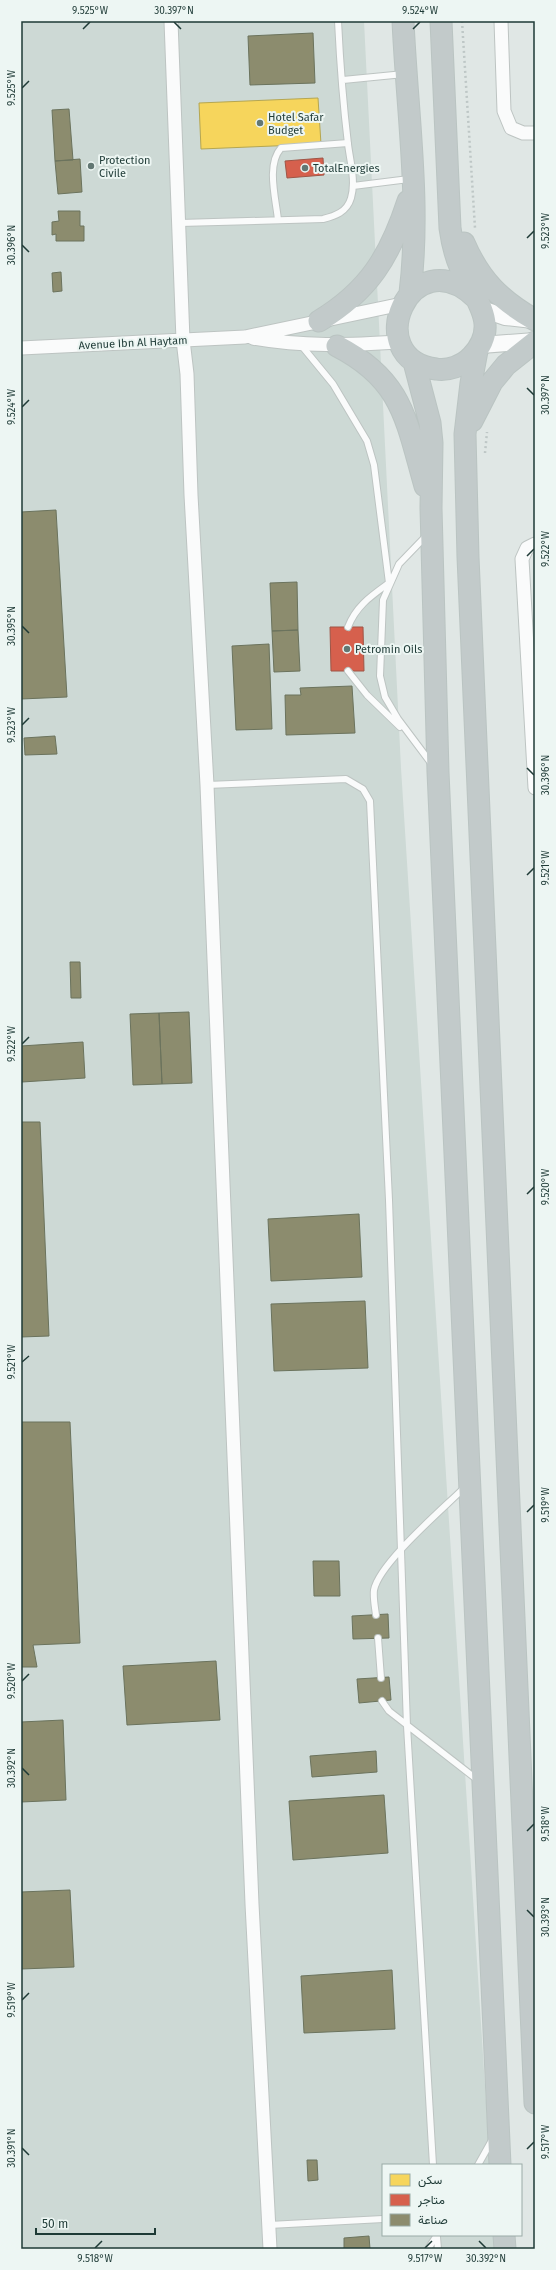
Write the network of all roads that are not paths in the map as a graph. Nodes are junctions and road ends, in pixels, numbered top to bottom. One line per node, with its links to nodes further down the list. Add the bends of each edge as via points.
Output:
1 (171, 21): 14 (street)
2 (338, 21): 7 (lane)
3 (403, 21): 6 (highway)
4 (441, 21): 12 (highway)
5 (501, 21): 8 (street, via 504,111 510,128 523,133)
6 (405, 73): 7 (lane); 10 (highway)
7 (343, 80): 9 (lane)
8 (535, 133)
9 (348, 143): 11 (lane); 13 (lane, via 281,148 276,153 273,169)
10 (412, 181): 11 (lane); 15 (highway, via 414,244); 18 (highway, via 398,230 381,264 364,287 341,308)
11 (353, 186): 13 (lane, via 351,200 337,216 323,219)
12 (449, 191): 16 (highway, via 453,248 460,268); 17 (highway, via 464,243 481,274 513,308)
13 (278, 220): 14 (lane)
14 (180, 223): 20 (street)
15 (406, 298): 16 (highway, via 426,284 444,281 467,290); 18 (street, Avenue Ibn Al Haytam); 21 (highway, via 398,316)
16 (479, 304): 17 (street, via 505,317); 26 (highway, via 486,327)
17 (535, 320)
18 (319, 321): 19 (street, Avenue Ibn Al Haytam)
19 (245, 337): 20 (street, Avenue Ibn Al Haytam); 23 (street, Avenue Ibn Al Haytam)
20 (183, 340): 25 (street, Avenue Ibn Al Haytam); 37 (street, via 187,374)
21 (400, 342): 24 (street, Avenue Ibn Al Haytam); 27 (highway)
22 (535, 342): 26 (street); 28 (highway, via 506,365 492,382)
23 (301, 345): 24 (street, Avenue Ibn Al Haytam); 32 (lane, via 332,384 367,441 374,465)
24 (336, 346): 29 (highway, via 356,356 376,372 391,389 403,413)
25 (21, 348)
26 (479, 348): 27 (highway, via 467,361 448,368 427,368); 28 (highway, via 471,383)
27 (414, 362): 29 (highway, via 430,423)
28 (465, 434): 47 (highway)
29 (431, 508): 30 (highway)
30 (432, 530): 32 (lane, via 399,564); 36 (highway)
31 (535, 544): 38 (street, via 527,548 522,559)
32 (389, 583): 33 (lane, via 363,602 351,618); 35 (lane, via 383,600 380,676 385,697)
33 (348, 627)
34 (348, 672): 35 (lane, via 367,695)
35 (410, 737): 36 (lane)
36 (438, 772): 39 (highway)
37 (207, 785): 40 (lane, via 346,779 362,789 370,801 389,1192); 53 (street, via 252,1904)
38 (535, 788)
39 (470, 1482): 40 (lane); 46 (highway)
40 (401, 1550): 41 (lane, via 374,1589); 45 (lane)
41 (376, 1615)
42 (378, 1638): 43 (lane)
43 (381, 1678)
44 (382, 1701): 45 (lane, via 389,1711)
45 (407, 1726): 46 (lane); 49 (lane)
46 (482, 1784): 48 (highway)
47 (535, 2102)
48 (498, 2130): 50 (lane); 51 (highway)
49 (432, 2164)
50 (479, 2164)
51 (500, 2164)
52 (382, 2220): 53 (lane)
53 (269, 2224): 57 (street)
54 (436, 2236): 58 (lane)
55 (437, 2236): 59 (lane)
56 (504, 2236): 60 (highway)
57 (270, 2249)
58 (428, 2249)
59 (438, 2249)
60 (505, 2249)

